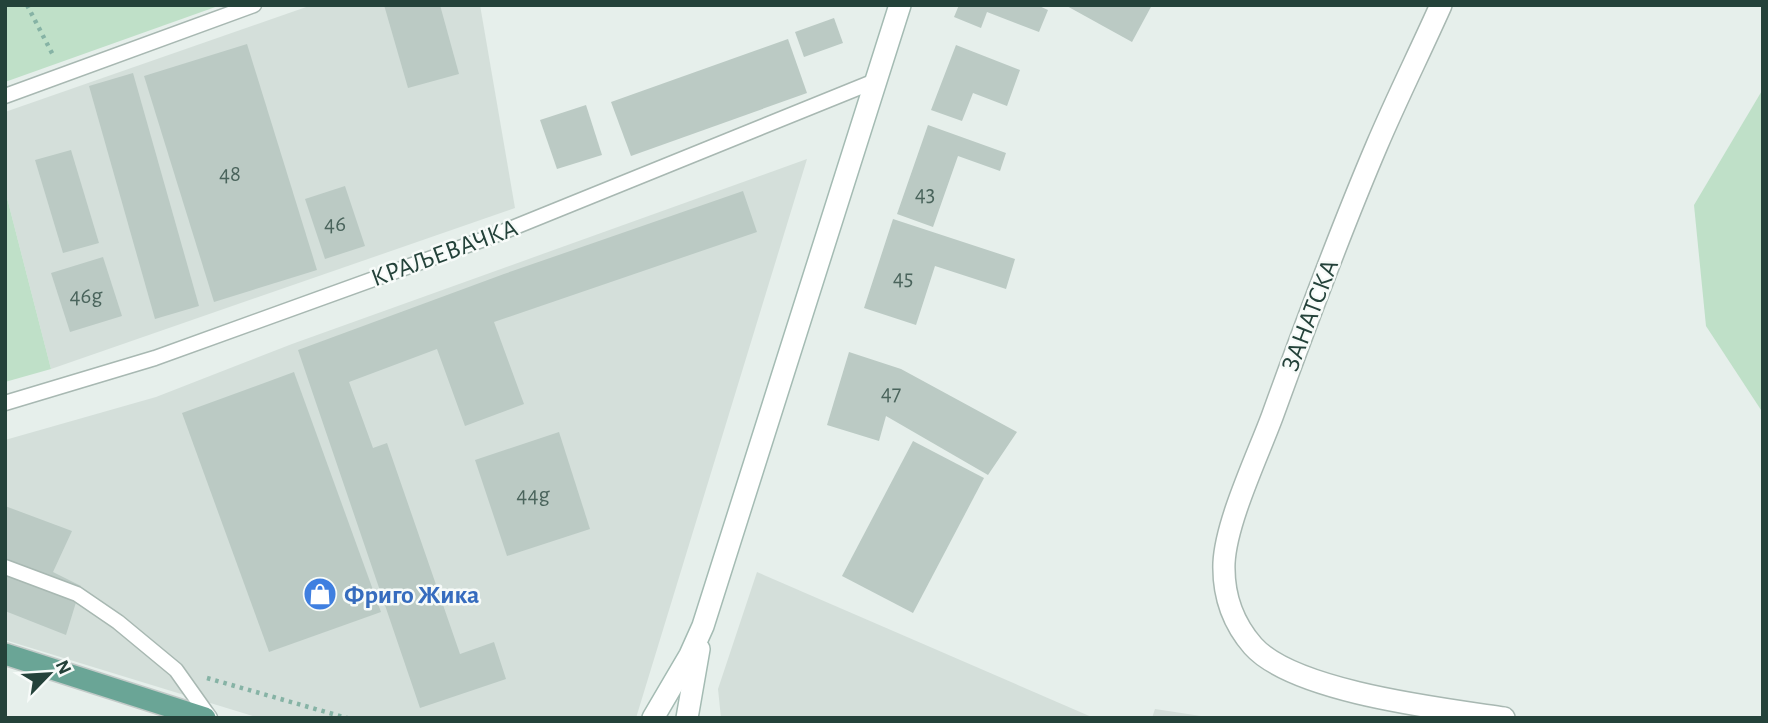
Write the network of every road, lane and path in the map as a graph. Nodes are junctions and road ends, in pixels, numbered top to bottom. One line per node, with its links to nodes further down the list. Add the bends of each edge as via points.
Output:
1 (27, 5): 5 (path)
2 (254, 5): 5 (lane)
3 (900, 5): 6 (street)
4 (1441, 5): 18 (street, ЗАНАТСКА, via 1325,272 1238,507 1224,579 1232,613 1244,634 1268,659 1300,676 1374,696)
5 (63, 76): 7 (lane)
6 (875, 81): 8 (lane, КРАЉЕВАЧКА, via 489,237 155,358); 10 (street)
7 (5, 96)
8 (5, 403)
9 (5, 567): 12 (lane, via 77,594)
10 (703, 626): 16 (street); 17 (street)
11 (5, 654): 13 (main road)
12 (176, 670): 14 (lane); 15 (path)
13 (205, 718)
14 (210, 718)
15 (348, 718)
16 (653, 718)
17 (687, 718)
18 (1504, 718)

